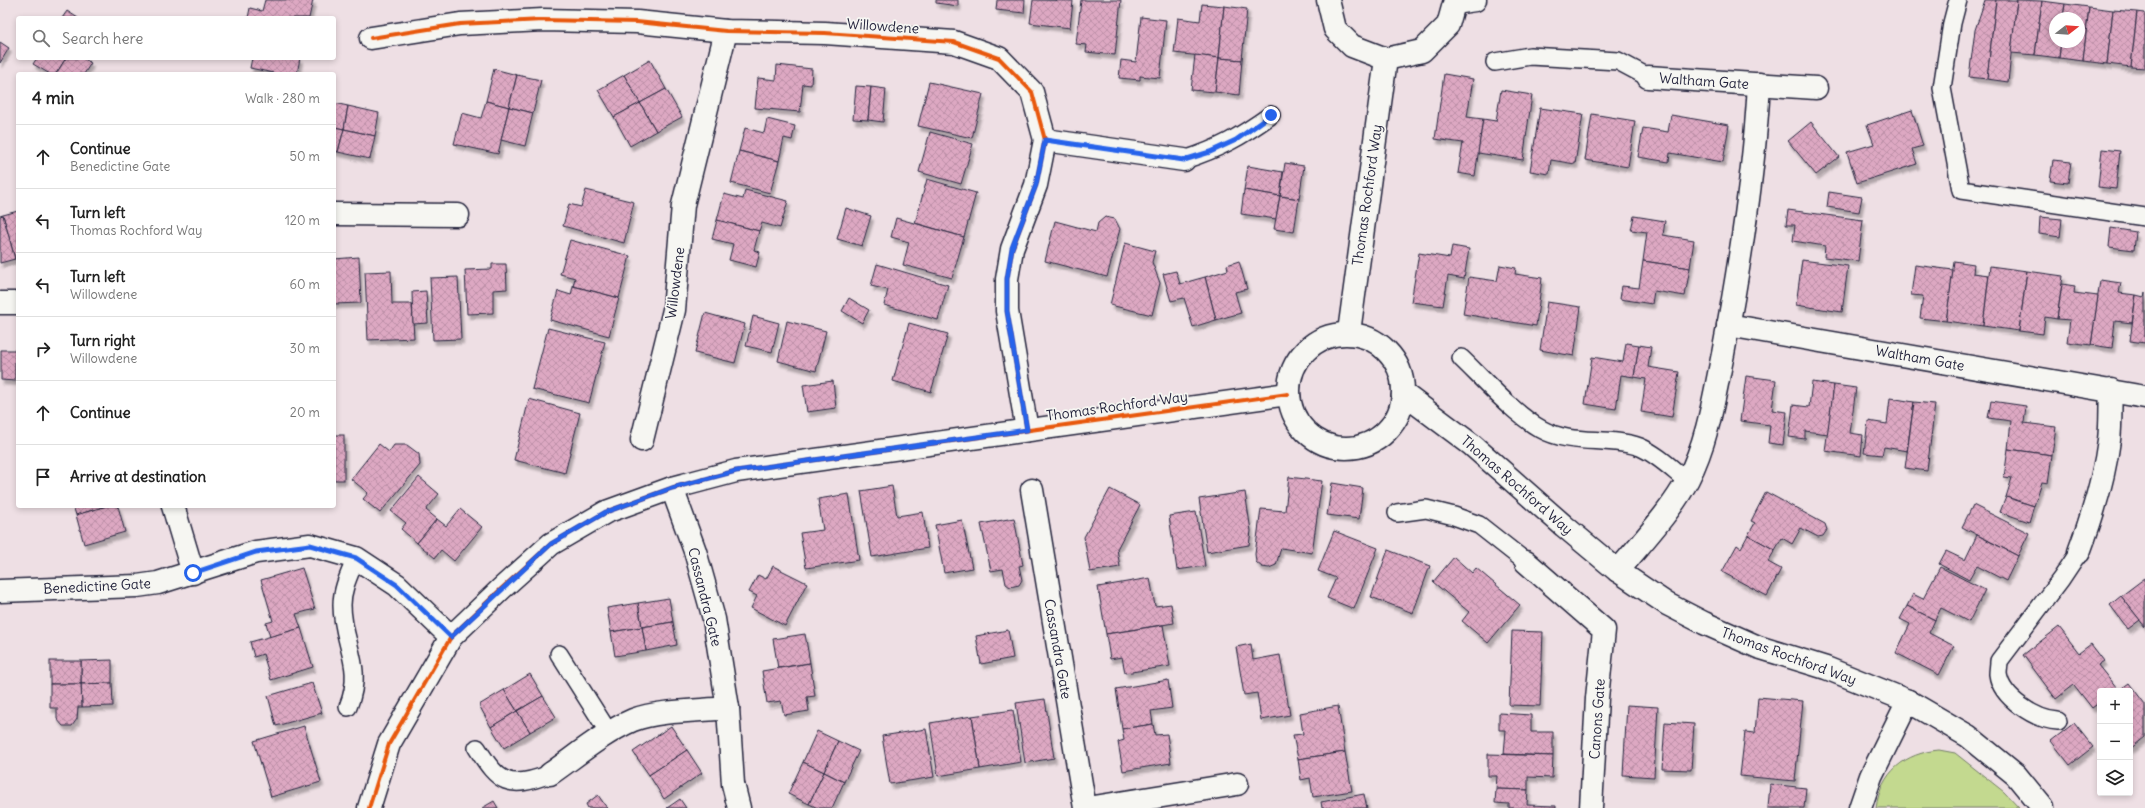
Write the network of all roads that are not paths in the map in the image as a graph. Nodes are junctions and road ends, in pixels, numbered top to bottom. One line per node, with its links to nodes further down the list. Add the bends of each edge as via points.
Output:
1 (1328, 0): 6 (street, via 1335,29 1352,46)
2 (1958, 0): 16 (lane, via 1942,88 1961,190)
3 (1462, 1): 6 (street, via 1448,25 1422,51)
4 (726, 31): 5 (street, Willowdene, via 637,22 543,20 460,24); 12 (street, Willowdene, via 826,33 954,42 999,58 1032,92); 27 (street, Willowdene, via 683,205 674,310)
5 (371, 38)
6 (1386, 59): 20 (street, Thomas Rochford Way)
7 (1494, 62): 8 (lane, via 1530,56 1618,61)
8 (1648, 77): 9 (street, Waltham Gate)
9 (1759, 84): 10 (street, Waltham Gate); 19 (street, Waltham Gate, via 1756,144 1738,274)
10 (1816, 88)
11 (1271, 115): 13 (lane, via 1236,140)
12 (1045, 140): 13 (street); 26 (street, Willowdene, via 1036,185 1012,248 1007,279 1007,311)
13 (1184, 160)
14 (336, 214): 15 (street)
15 (458, 215)
16 (2145, 217)
17 (0, 303): 18 (street)
18 (16, 303)
19 (1728, 325): 22 (street, Waltham Gate); 28 (street, Waltham Gate, via 1708,426 1698,459)
20 (1349, 332): 23 (street, via 1315,341 1293,365); 24 (street, via 1377,341 1397,363)
21 (1461, 358): 28 (lane, via 1523,416 1542,429 1568,438 1628,444 1641,448)
22 (2111, 390): 25 (street, Waltham Gate); 33 (street, via 2104,475 2094,513)
23 (1288, 394): 24 (street, via 1299,426 1316,440 1341,449 1379,439 1398,417); 26 (street, Thomas Rochford Way)
24 (1404, 394): 36 (street, Thomas Rochford Way, via 1472,445)
25 (2145, 397)
26 (1027, 430): 29 (street, Thomas Rochford Way, via 736,471)
27 (642, 440)
28 (1687, 481): 36 (street, Waltham Gate)
29 (672, 488): 39 (street, Thomas Rochford Way, via 606,512 551,544); 43 (street, Cassandra Gate, via 695,551 714,619)
30 (1032, 490): 51 (street, Cassandra Gate)
31 (175, 508): 37 (street)
32 (1397, 513): 35 (lane, via 1426,510 1479,525)
33 (2079, 552): 44 (lane, via 2062,579 1999,661 1998,674 2005,689 2019,704 2033,715)
34 (356, 558): 37 (street, Benedictine Gate, via 310,545 256,552); 39 (street, Benedictine Gate, via 397,585); 42 (lane, via 344,588 342,605 355,678)
35 (1526, 562): 53 (street, Canons Gate, via 1604,630)
36 (1618, 571): 41 (street, Thomas Rochford Way, via 1667,604 1704,624 1758,647 1826,668)
37 (193, 573): 38 (street, Benedictine Gate, via 137,586)
38 (0, 591)
39 (451, 637): 49 (street, Thomas Rochford Way, via 389,744)
40 (559, 654): 45 (lane)
41 (1908, 701): 54 (street, via 1871,776); 55 (street, Thomas Rochford Way, via 1968,736 2016,775)
42 (348, 708)
43 (728, 708): 45 (street, via 653,715 634,720); 50 (street, Cassandra Gate, via 733,784)
44 (2058, 721)
45 (609, 733): 47 (street)
46 (477, 748): 47 (lane, via 491,770 499,777 512,782 534,780)
47 (550, 774)
48 (1237, 784): 52 (street)
49 (369, 808)
50 (739, 808)
51 (1085, 808)
52 (1088, 808)
53 (1591, 808)
54 (1860, 808)
55 (2043, 808)

